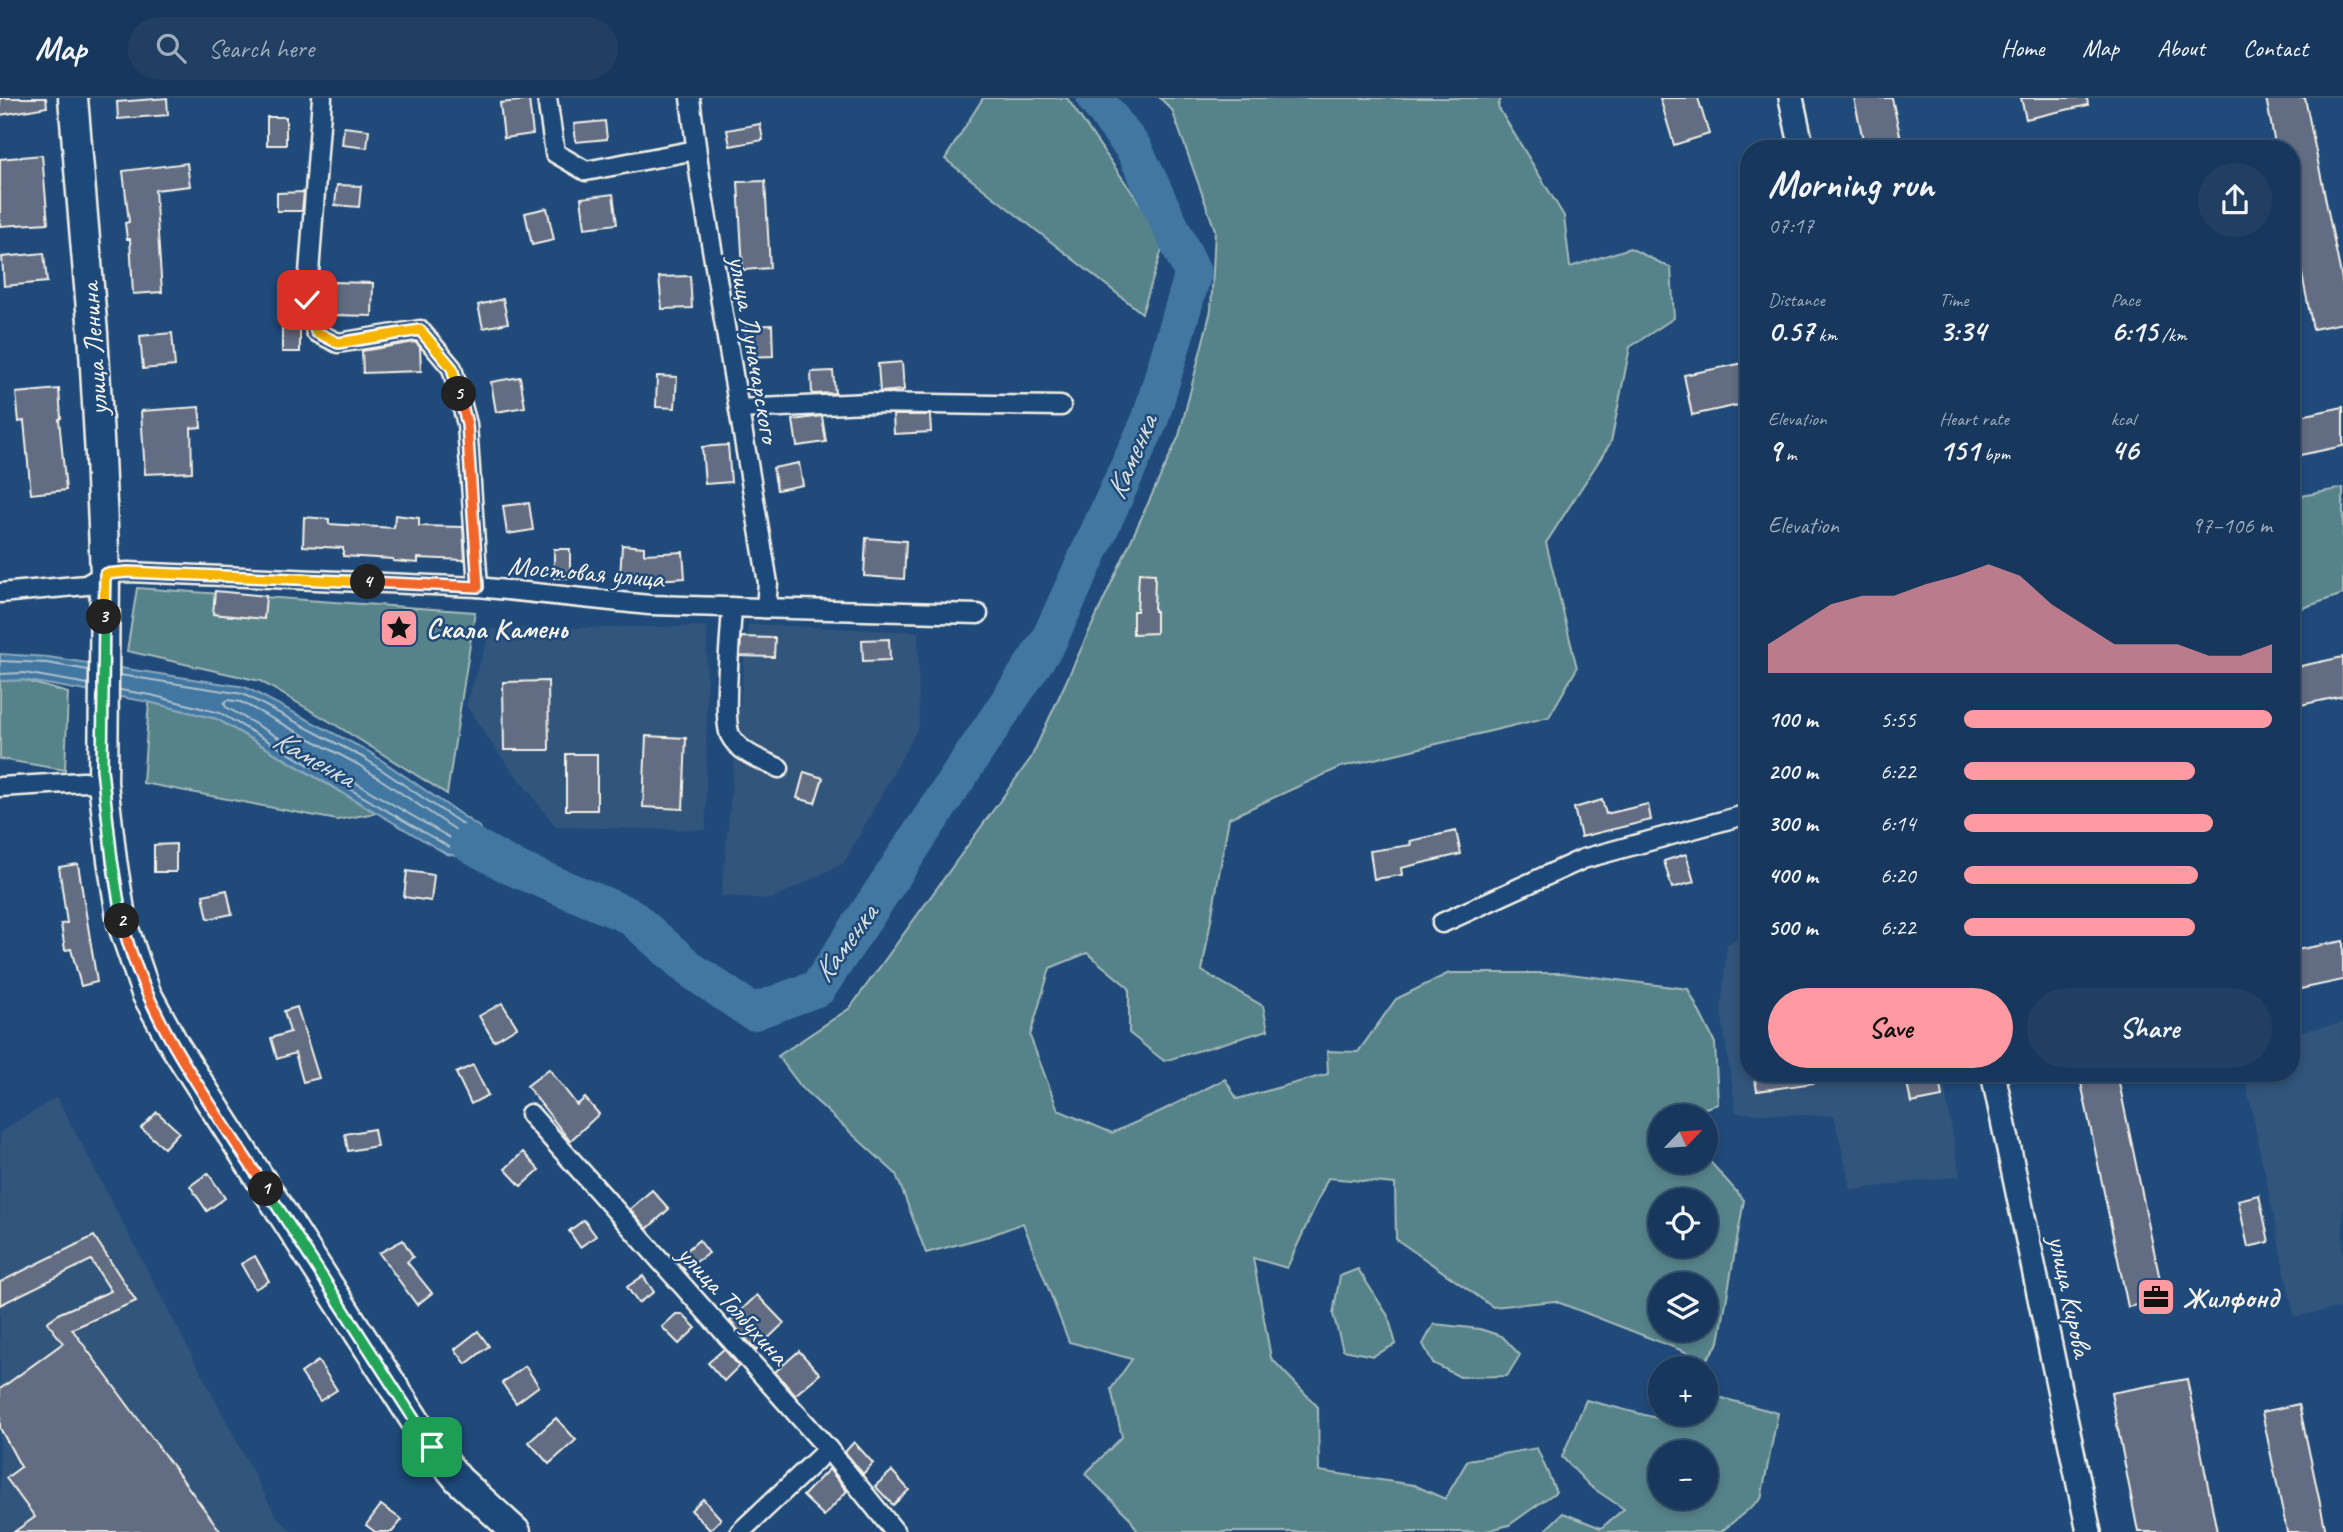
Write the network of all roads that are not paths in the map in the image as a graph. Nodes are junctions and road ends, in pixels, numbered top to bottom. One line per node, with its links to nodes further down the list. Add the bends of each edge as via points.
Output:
1 (73, 98): 10 (main road, улица Ленина, via 93,333)
2 (322, 98): 11 (street, via 307,300 316,332 338,343 420,330 452,368 467,424)
3 (547, 98): 7 (street, via 555,153 586,171)
4 (690, 98): 7 (street, улица Луначарского)
5 (1791, 98): 6 (street)
6 (1800, 140)
7 (696, 150): 9 (street, улица Луначарского)
8 (1060, 406): 9 (street, via 867,403)
9 (739, 409): 14 (street, улица Луначарского, via 768,583)
10 (105, 587): 11 (street, Мостовая улица, via 154,573); 12 (street, Мостовая улица); 17 (main road, улица Ленина)
11 (478, 587): 13 (street, Мостовая улица, via 649,605)
12 (0, 593)
13 (732, 607): 14 (street, Мостовая улица); 16 (street, via 730,735 750,756)
14 (766, 608): 15 (street, Мостовая улица)
15 (978, 614)
16 (779, 768)
17 (103, 776): 18 (street, via 83,782); 24 (main road, via 122,923 146,993 169,1036 432,1447 459,1480)
18 (0, 787)
19 (1740, 816): 20 (street, via 1583,859)
20 (1442, 923)
21 (1995, 1082): 27 (street, улица Кирова)
22 (530, 1114): 23 (street, улица Толбухина)
23 (828, 1449): 25 (street); 26 (street, улица Толбухина)
24 (516, 1532)
25 (740, 1532)
26 (895, 1532)
27 (2089, 1532)

